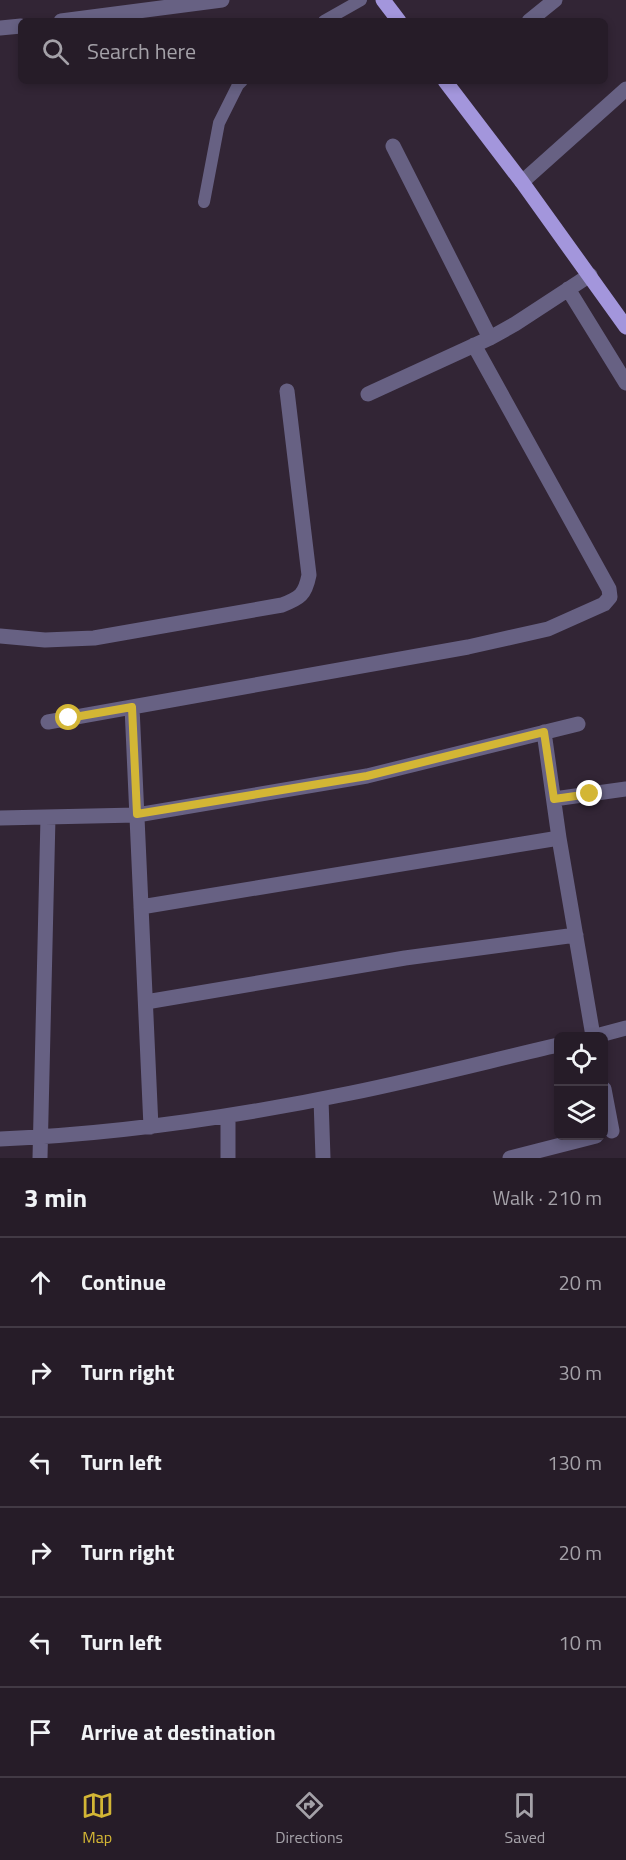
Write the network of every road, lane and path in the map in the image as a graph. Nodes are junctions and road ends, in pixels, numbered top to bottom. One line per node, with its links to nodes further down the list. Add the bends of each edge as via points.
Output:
1 (222, 0): 6 (street)
2 (361, 0): 7 (lane)
3 (383, 0): 8 (main road)
4 (555, 0): 5 (street)
5 (534, 11)
6 (84, 18)
7 (329, 18)
8 (397, 18)
9 (18, 26): 10 (street)
10 (0, 28)
11 (239, 84): 16 (lane, via 219,123)
12 (450, 84): 15 (main road)
13 (626, 89): 15 (street)
14 (393, 146): 20 (street)
15 (522, 182): 17 (main road)
16 (204, 202)
17 (590, 275): 18 (street); 19 (main road)
18 (568, 290): 20 (street); 22 (street)
19 (626, 327)
20 (490, 338): 21 (street)
21 (474, 345): 24 (street); 26 (street, via 609,589 610,597 604,604 548,629 468,647)
22 (626, 382)
23 (287, 391): 25 (street, via 309,575 299,598 282,605 94,638 45,640)
24 (368, 394)
25 (0, 636)
26 (132, 707): 27 (street); 32 (street)
27 (48, 722)
28 (578, 724): 29 (street)
29 (544, 732): 31 (street); 32 (street, via 367,776)
30 (626, 789): 31 (street)
31 (554, 799): 35 (street)
32 (137, 814): 33 (street); 36 (street)
33 (48, 817): 34 (street); 48 (street)
34 (0, 818)
35 (559, 838): 36 (street); 37 (street)
36 (141, 907): 38 (street)
37 (576, 935): 38 (street, via 405,958); 40 (street)
38 (146, 1002): 46 (street)
39 (626, 1028): 41 (street)
40 (593, 1032)
41 (608, 1032)
42 (554, 1046): 43 (street)
43 (321, 1099): 45 (street); 53 (street)
44 (608, 1108): 47 (street)
45 (228, 1116): 46 (street); 52 (street)
46 (151, 1127): 48 (street)
47 (614, 1130)
48 (40, 1137): 49 (street); 51 (street)
49 (0, 1139)
50 (580, 1140): 54 (street)
51 (40, 1158)
52 (228, 1158)
53 (323, 1158)
54 (510, 1158)

